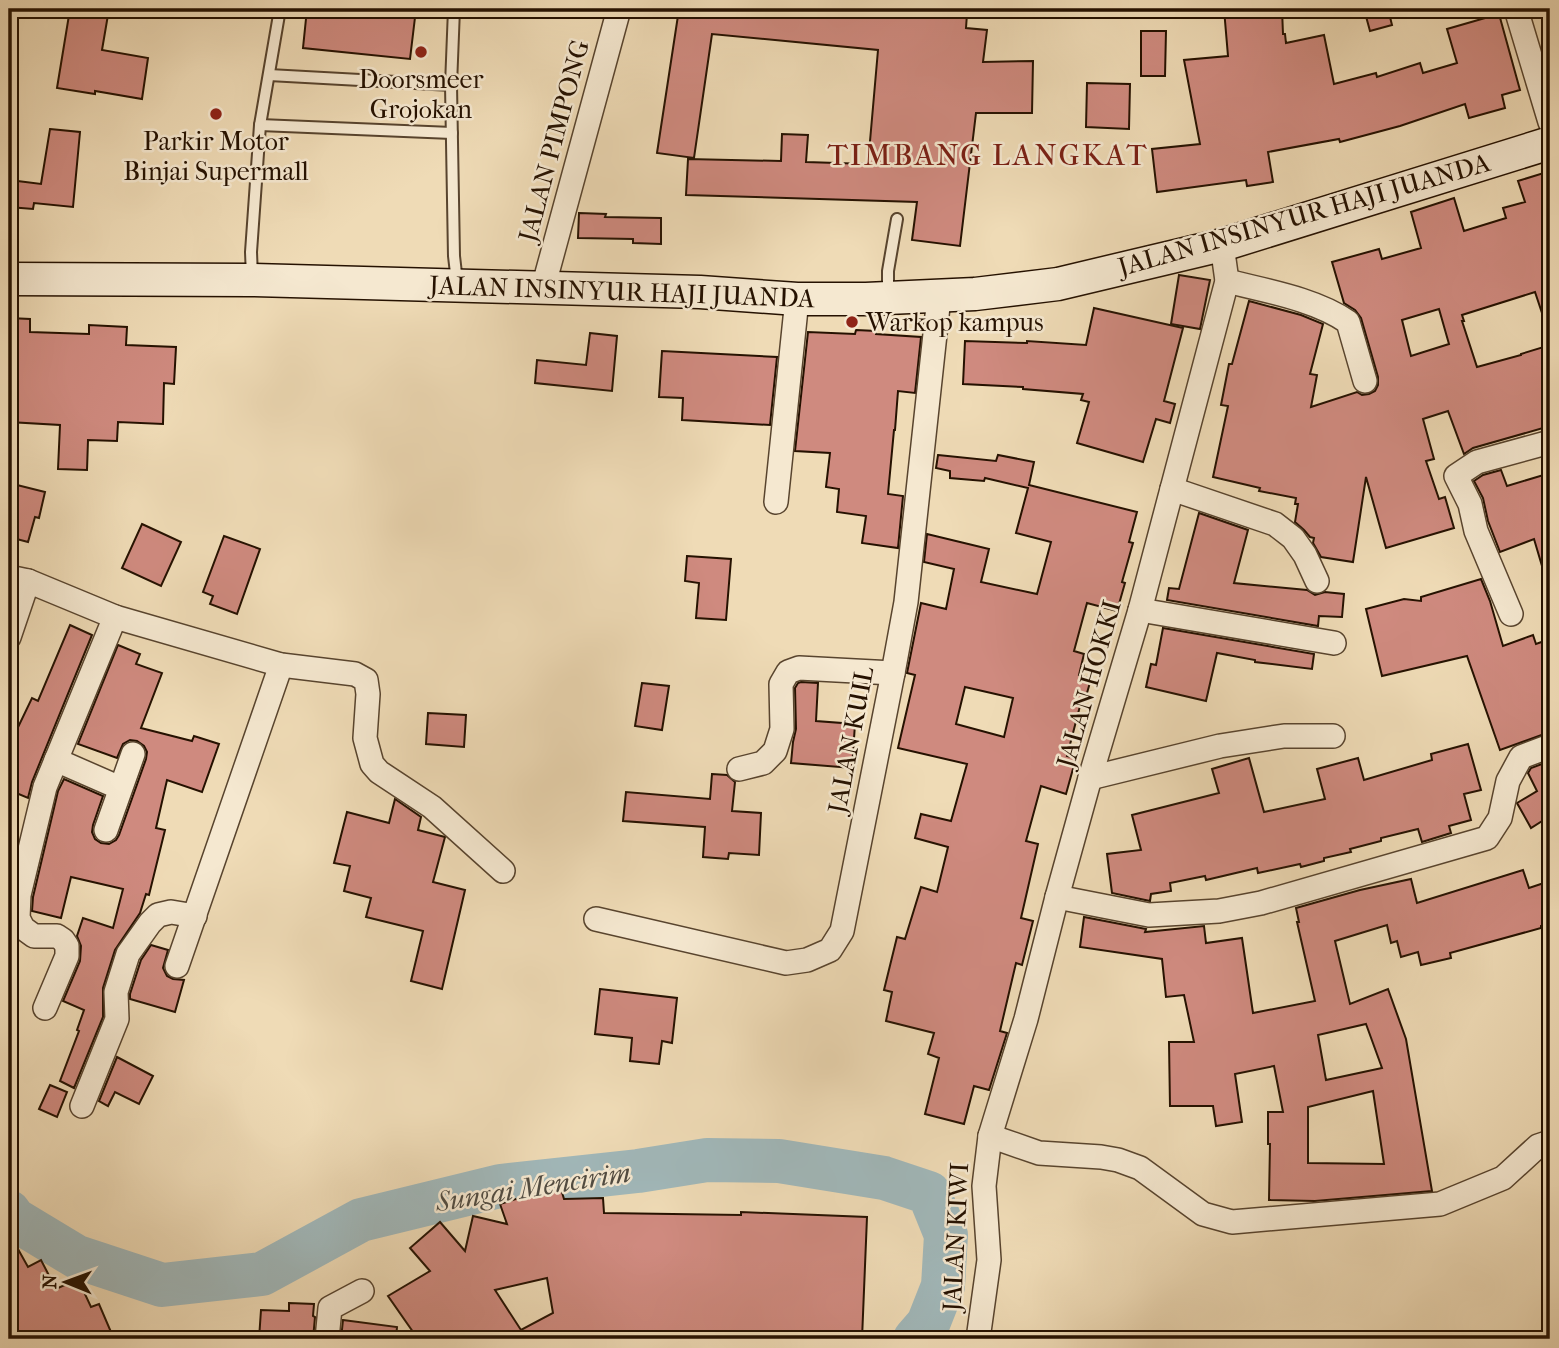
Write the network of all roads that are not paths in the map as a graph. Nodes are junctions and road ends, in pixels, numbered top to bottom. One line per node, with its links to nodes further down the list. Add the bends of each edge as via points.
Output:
1 (279, 9): 5 (lane)
2 (454, 9): 6 (lane)
3 (619, 9): 17 (street, JALAN PIMPONG)
4 (1516, 9): 7 (street)
5 (269, 75): 6 (lane); 8 (lane)
6 (451, 85): 9 (lane)
7 (1550, 122)
8 (260, 125): 9 (lane); 14 (lane)
9 (452, 134): 16 (lane)
10 (1550, 143): 12 (street, JALAN INSINYUR HAJI JUANDA)
11 (897, 219): 19 (lane)
12 (1222, 245): 15 (street, JALAN HOKKI); 18 (street, JALAN INSINYUR HAJI JUANDA, via 1058,284)
13 (9, 279): 14 (street, JALAN INSINYUR HAJI JUANDA)
14 (252, 279): 16 (street, JALAN INSINYUR HAJI JUANDA)
15 (1227, 281): 21 (street, via 1334,312 1348,322); 23 (street, JALAN HOKKI)
16 (457, 285): 17 (street, JALAN INSINYUR HAJI JUANDA)
17 (543, 288): 20 (street, JALAN INSINYUR HAJI JUANDA)
18 (939, 297): 19 (street, JALAN INSINYUR HAJI JUANDA); 33 (street, JALAN KUIL, via 906,602)
19 (888, 298): 20 (street, JALAN INSINYUR HAJI JUANDA)
20 (797, 299): 24 (street)
21 (1365, 381)
22 (1550, 442): 28 (street, via 1477,462 1456,476)
23 (1172, 489): 26 (street, via 1275,524 1293,538); 27 (street, JALAN HOKKI)
24 (776, 502)
25 (18, 579): 29 (street); 30 (street)
26 (1317, 580)
27 (1140, 610): 31 (street); 39 (street, JALAN HOKKI)
28 (1511, 614)
29 (115, 617): 32 (street); 37 (street)
30 (9, 637)
31 (1335, 643)
32 (281, 665): 42 (street, via 355,674 366,680 365,738 372,764 432,807); 44 (street)
33 (893, 673): 38 (street, via 799,668 788,672 781,684 782,729 775,751 763,763); 45 (street, JALAN KUIL, via 842,931 830,950 786,963)
34 (1333, 736): 39 (street, via 1284,736 1220,746)
35 (1550, 746): 43 (street, via 1521,757 1508,780 1500,818 1488,838 1219,912 1149,915)
36 (133, 754): 40 (street)
37 (56, 760): 40 (street); 47 (street, via 19,895 18,918 23,928 34,936 57,936 67,946)
38 (739, 769)
39 (1090, 778): 43 (street, JALAN HOKKI)
40 (120, 788): 41 (street)
41 (106, 830)
42 (503, 872)
43 (1057, 898): 49 (street, JALAN HOKKI)
44 (195, 916): 46 (street); 48 (street, via 158,915 128,954 116,992 117,1019)
45 (596, 919)
46 (177, 966)
47 (45, 1008)
48 (82, 1106)
49 (990, 1136): 50 (street, via 1039,1153 1118,1160 1140,1168 1203,1214 1232,1222 1440,1204 1503,1178 1538,1146); 53 (street, JALAN KIWI, via 984,1186 989,1260)
50 (1550, 1142)
51 (362, 1291): 52 (street, via 330,1308)
52 (327, 1339)
53 (978, 1339)

